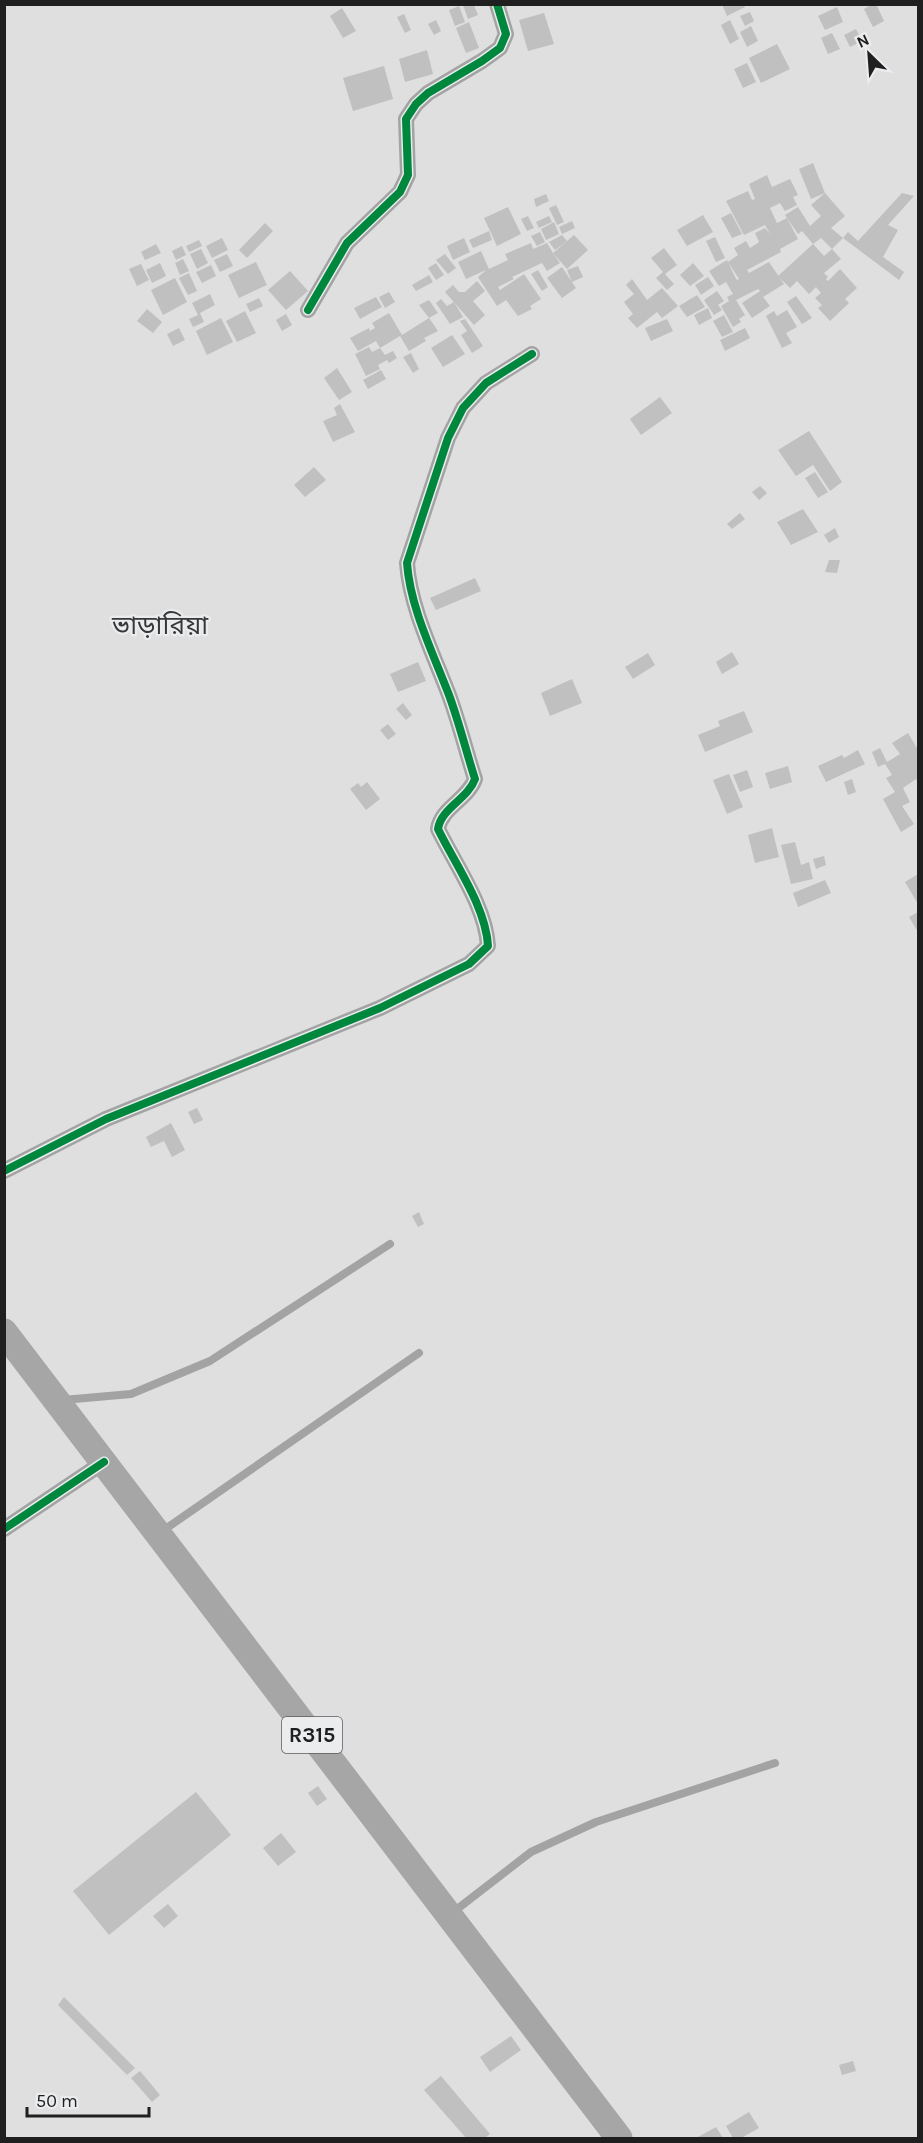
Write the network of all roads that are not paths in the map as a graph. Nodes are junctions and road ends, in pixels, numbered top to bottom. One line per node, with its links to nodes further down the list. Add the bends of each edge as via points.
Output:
1 (497, 4): 2 (street, via 506,34 500,48 416,104 406,119 408,175 400,192 347,243)
2 (308, 310)
3 (532, 354): 4 (street, via 486,383 463,408 448,438 407,563 425,635 475,779 472,788 440,820 438,829 475,901 487,931 488,946 469,964 380,1008 106,1119)
4 (4, 1171)
5 (390, 1244): 8 (lane, via 210,1361 131,1394)
6 (4, 1332): 8 (main road, R315)
7 (419, 1353): 11 (lane)
8 (56, 1401): 9 (main road, R315)
9 (104, 1462): 10 (street); 11 (main road, R315)
10 (4, 1529)
11 (158, 1534): 13 (main road, R315)
12 (775, 1763): 13 (lane, via 596,1822 541,1847)
13 (449, 1916): 14 (main road, R315)
14 (619, 2139)

